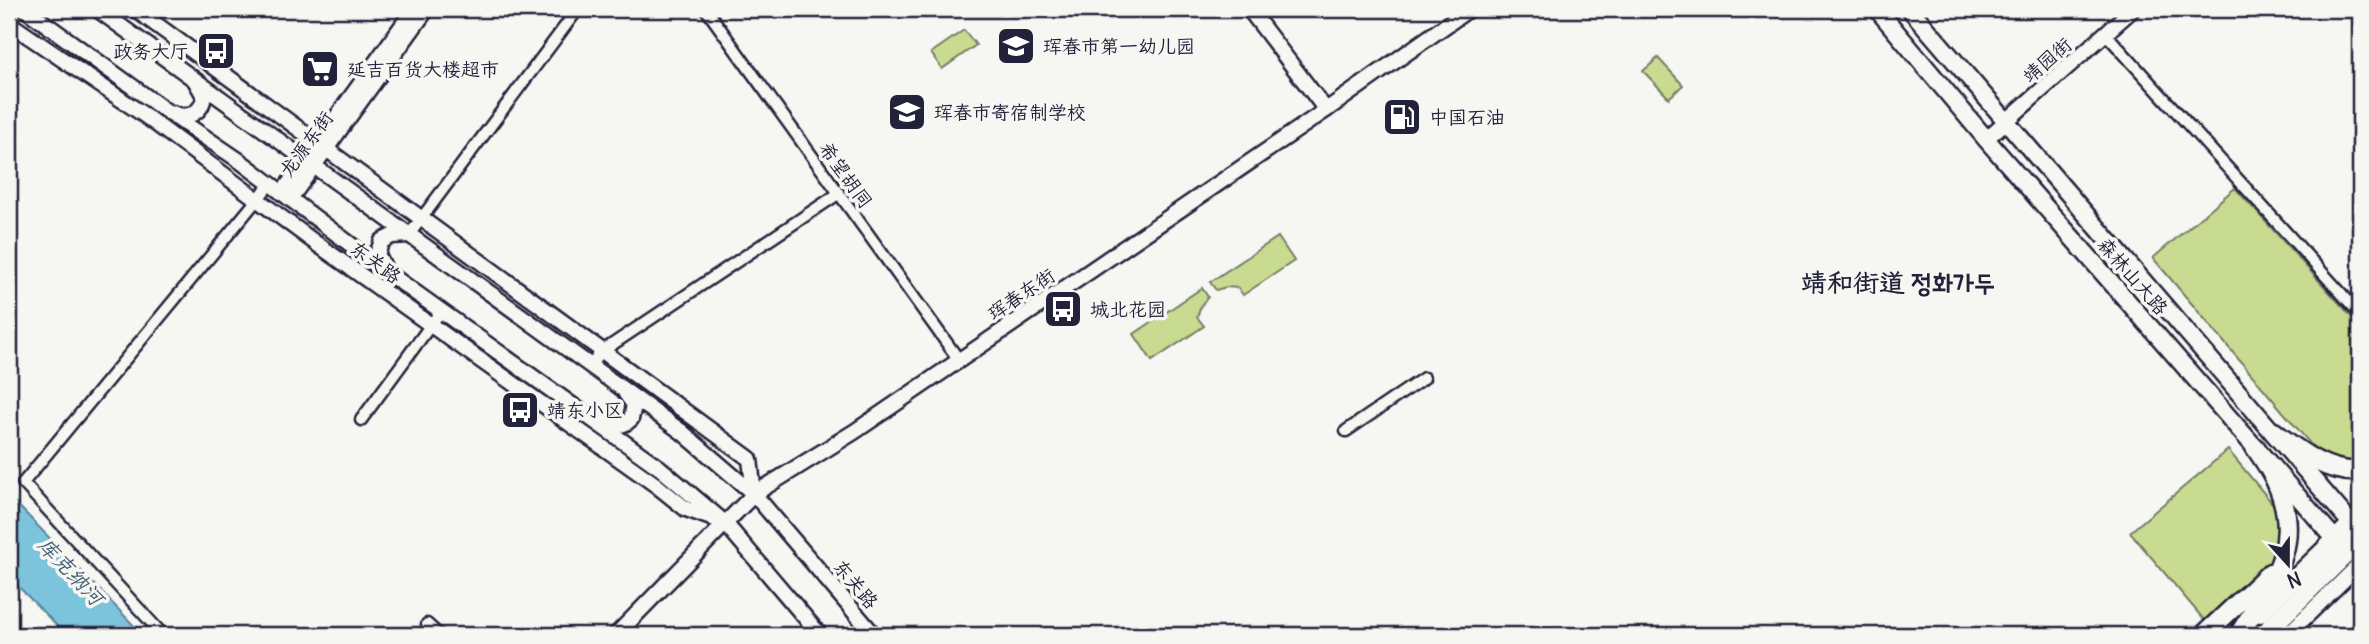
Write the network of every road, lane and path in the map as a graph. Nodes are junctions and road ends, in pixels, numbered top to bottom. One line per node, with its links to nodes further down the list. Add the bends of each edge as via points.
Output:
1 (25, 9): 16 (main road, 东关路)
2 (97, 9): 15 (main road, 东关路)
3 (135, 9): 20 (main road)
4 (414, 9): 20 (main road, 龙源东街)
5 (427, 9): 20 (main road, 龙源东街)
6 (578, 9): 25 (street)
7 (706, 9): 23 (street, 希望胡同)
8 (1248, 9): 17 (main road)
9 (1469, 9): 17 (main road, 珲春东街)
10 (1877, 9): 19 (main road, 森林山大路)
11 (1910, 9): 18 (main road, 森林山大路)
12 (2133, 9): 14 (main road, 靖园街)
13 (9, 23): 24 (main road, 东关路)
14 (2106, 34): 18 (main road, 靖园街); 29 (street)
15 (192, 77): 16 (main road, via 204,96 201,108 191,116 179,116); 21 (main road, 东关路)
16 (162, 108): 22 (main road, 东关路)
17 (1326, 110): 32 (main road, 珲春东街)
18 (2005, 122): 19 (main road, 靖园街); 39 (main road, 森林山大路)
19 (1986, 139): 40 (main road, 森林山大路)
20 (322, 146): 21 (main road, 龙源东街); 25 (main road)
21 (309, 163): 22 (main road, 龙源东街); 26 (main road, 东关路)
22 (281, 192): 24 (street); 27 (main road, 东关路)
23 (838, 194): 31 (street); 32 (street, 希望胡同)
24 (258, 199): 30 (main road, 东关路); 51 (street, via 23,483)
25 (422, 219): 26 (street); 31 (main road)
26 (410, 236): 27 (main road, via 387,238 377,249 380,263); 33 (main road, 东关路)
27 (395, 278): 28 (main road, 东关路)
28 (441, 311): 30 (street); 36 (main road, 东关路)
29 (2360, 314)
30 (431, 325): 37 (street); 43 (main road, 东关路, via 686,509)
31 (603, 351): 33 (street); 42 (main road, via 750,459)
32 (959, 360): 42 (main road, 珲春东街)
33 (590, 366): 35 (main road, 东关路)
34 (1424, 378): 38 (street)
35 (618, 385): 36 (main road, via 634,405 627,423 617,426); 42 (main road, 东关路)
36 (588, 416): 43 (main road, 东关路)
37 (361, 420)
38 (1346, 431)
39 (2274, 432): 41 (highway, via 2316,461); 44 (main road, 森林山大路)
40 (2255, 447): 46 (main road, 森林山大路); 47 (highway, via 2277,482 2287,516 2287,542)
41 (2360, 471)
42 (754, 494): 43 (main road, 珲春东街); 55 (main road, 东关路)
43 (725, 523): 53 (main road, 珲春东街); 54 (main road, 东关路)
44 (2358, 524): 46 (highway)
45 (2360, 540): 46 (highway)
46 (2350, 557): 50 (highway); 56 (highway); 57 (main road)
47 (2280, 564): 49 (highway); 50 (highway)
48 (427, 624): 52 (street)
49 (2204, 634)
50 (2239, 634)
51 (163, 635)
52 (439, 635)
53 (615, 635)
54 (820, 635)
55 (874, 635)
56 (2263, 635)
57 (2287, 635)

